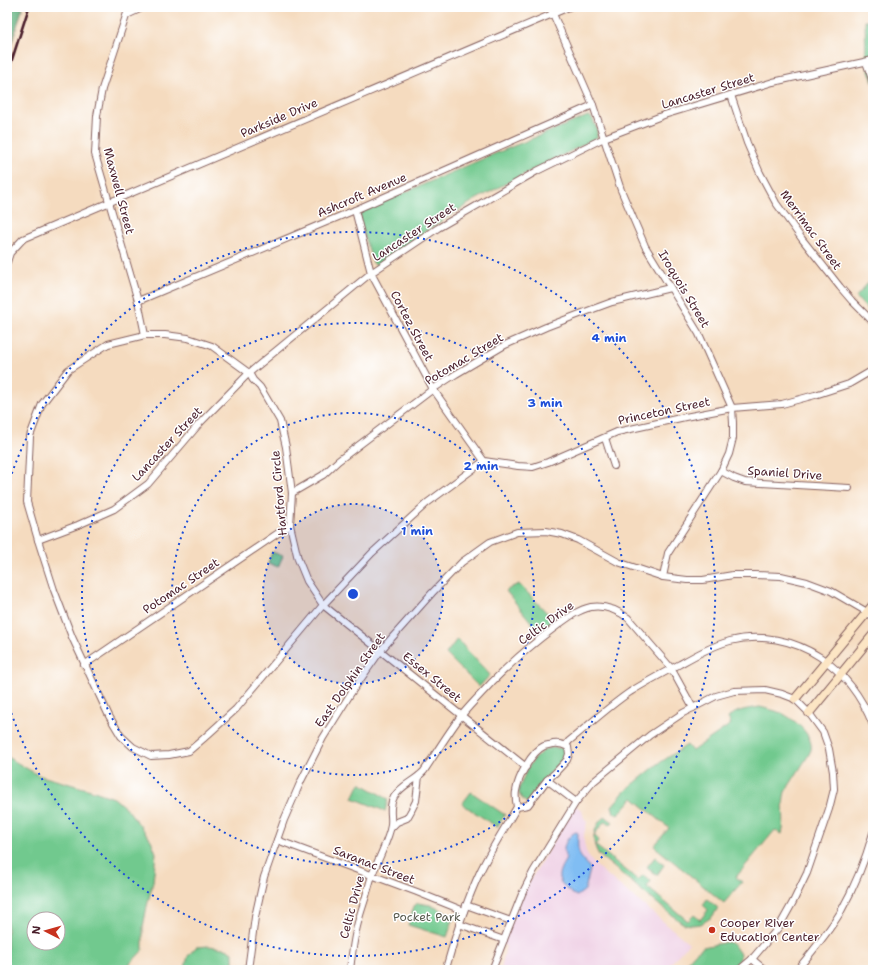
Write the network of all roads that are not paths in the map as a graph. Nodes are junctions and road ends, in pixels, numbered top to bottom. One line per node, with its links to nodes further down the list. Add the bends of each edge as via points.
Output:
1 (129, 7): 6 (street, Maxwell Street)
2 (144, 7): 6 (street)
3 (550, 7): 5 (street, Iroquois Street)
4 (569, 7): 5 (street, Parkside Drive)
5 (552, 14): 11 (street, Iroquois Street); 13 (street, Parkside Drive)
6 (126, 15): 13 (street, Maxwell Street, via 102,89 97,116 95,154)
7 (873, 60): 8 (street, Lancaster Street)
8 (866, 62): 9 (street); 10 (street, Lancaster Street, via 773,82)
9 (873, 82)
10 (731, 95): 12 (street, Lancaster Street, via 664,115); 19 (street, Merrimac Street, via 747,143 776,203 840,287)
11 (593, 105): 12 (street, Iroquois Street); 14 (street, Ashcroft Avenue)
12 (604, 138): 16 (street, Lancaster Street, via 537,171 438,228); 17 (street, Iroquois Street, via 621,190 644,246)
13 (109, 202): 15 (street, Parkside Drive, via 23,239 10,253); 18 (street, Maxwell Street)
14 (355, 210): 16 (street, Cortez Street); 18 (street, Ashcroft Avenue)
15 (7, 262)
16 (372, 273): 22 (street, Lancaster Street); 23 (street, Cortez Street)
17 (670, 288): 23 (street, Potomac Street, via 612,302 546,327 505,345); 24 (street, Iroquois Street, via 699,334)
18 (138, 301): 20 (street, Maxwell Street)
19 (873, 322)
20 (145, 335): 22 (street, Hartford Circle, via 188,338 212,346); 32 (street, Hartford Circle, via 108,344 68,370 42,404 30,436 28,462 27,502)
21 (873, 370): 24 (street, Princeton Street, via 849,384 782,404)
22 (249, 373): 30 (street, Hartford Circle, via 280,421); 32 (street, Lancaster Street, via 200,423 148,484 114,509 78,526)
23 (433, 389): 26 (street, Cortez Street); 30 (street, Potomac Street, via 323,475)
24 (732, 408): 25 (street, Princeton Street, via 617,432); 28 (street, Iroquois Street, via 733,438)
25 (604, 438): 26 (street, Princeton Street, via 533,467); 27 (street)
26 (484, 462): 34 (street, via 422,508 372,553)
27 (614, 466)
28 (721, 472): 29 (street, Spaniel Drive, via 745,482); 33 (street, Iroquois Street, via 668,553)
29 (850, 488)
30 (292, 493): 31 (street, Hartford Circle)
31 (290, 525): 34 (street, Hartford Circle, via 298,559 307,581); 40 (street, Potomac Street)
32 (38, 540): 40 (street, Hartford Circle, via 54,590)
33 (663, 577): 36 (street, East Dolphin Street, via 703,580 733,575 781,576 831,590); 38 (street, East Dolphin Street, via 618,562 562,534 546,531 517,532 490,542 462,562)
34 (323, 605): 38 (street, Essex Street); 40 (street, Hartford Circle, via 236,709 189,751 169,756 151,756 133,747 121,736 109,716)
35 (873, 605): 36 (street)
36 (870, 615): 39 (street)
37 (873, 635): 42 (street)
38 (381, 650): 46 (street, Essex Street); 56 (street, East Dolphin Street, via 323,738 300,781)
39 (827, 661): 41 (street, via 798,645 781,640 748,638 730,641); 42 (street); 43 (street)
40 (84, 665)
41 (671, 668): 44 (street, Celtic Drive); 46 (street, Celtic Drive, via 621,612 603,607 586,608 547,634 511,664); 48 (street, via 629,693)
42 (841, 674): 45 (street); 47 (street, via 864,705)
43 (795, 699): 44 (street, via 765,690 734,691 716,696); 45 (street)
44 (693, 708): 52 (street, via 650,736 593,782)
45 (809, 713): 62 (street, via 823,732 829,749 834,789 807,873 779,927)
46 (462, 715): 49 (street, Essex Street); 50 (street, Celtic Drive)
47 (873, 725)
48 (566, 745): 49 (street, via 543,746); 51 (street, via 569,754 567,760)
49 (526, 767): 53 (street, via 516,791)
50 (419, 776): 54 (street, Celtic Drive, via 416,801 411,811 407,818); 54 (street, Celtic Drive, via 406,784 393,798 390,808)
51 (547, 780): 52 (street); 53 (street, via 528,804)
52 (576, 802): 59 (street, via 533,872)
53 (517, 807): 58 (street, via 481,871)
54 (391, 828): 57 (street, Celtic Drive)
55 (873, 833): 69 (street, via 857,879 840,913)
56 (277, 840): 57 (street, Saranac Street); 63 (street, East Dolphin Street, via 264,878 255,917)
57 (372, 876): 58 (street, Saranac Street); 64 (street, Celtic Drive, via 358,920)
58 (465, 908): 59 (street, Saranac Street); 60 (street)
59 (511, 921): 61 (street)
60 (459, 924): 61 (street); 65 (street)
61 (504, 940): 66 (street)
62 (752, 959): 67 (street); 68 (street)
63 (248, 970)
64 (350, 970)
65 (446, 970)
66 (492, 970)
67 (739, 970)
68 (766, 970)
69 (797, 970)

